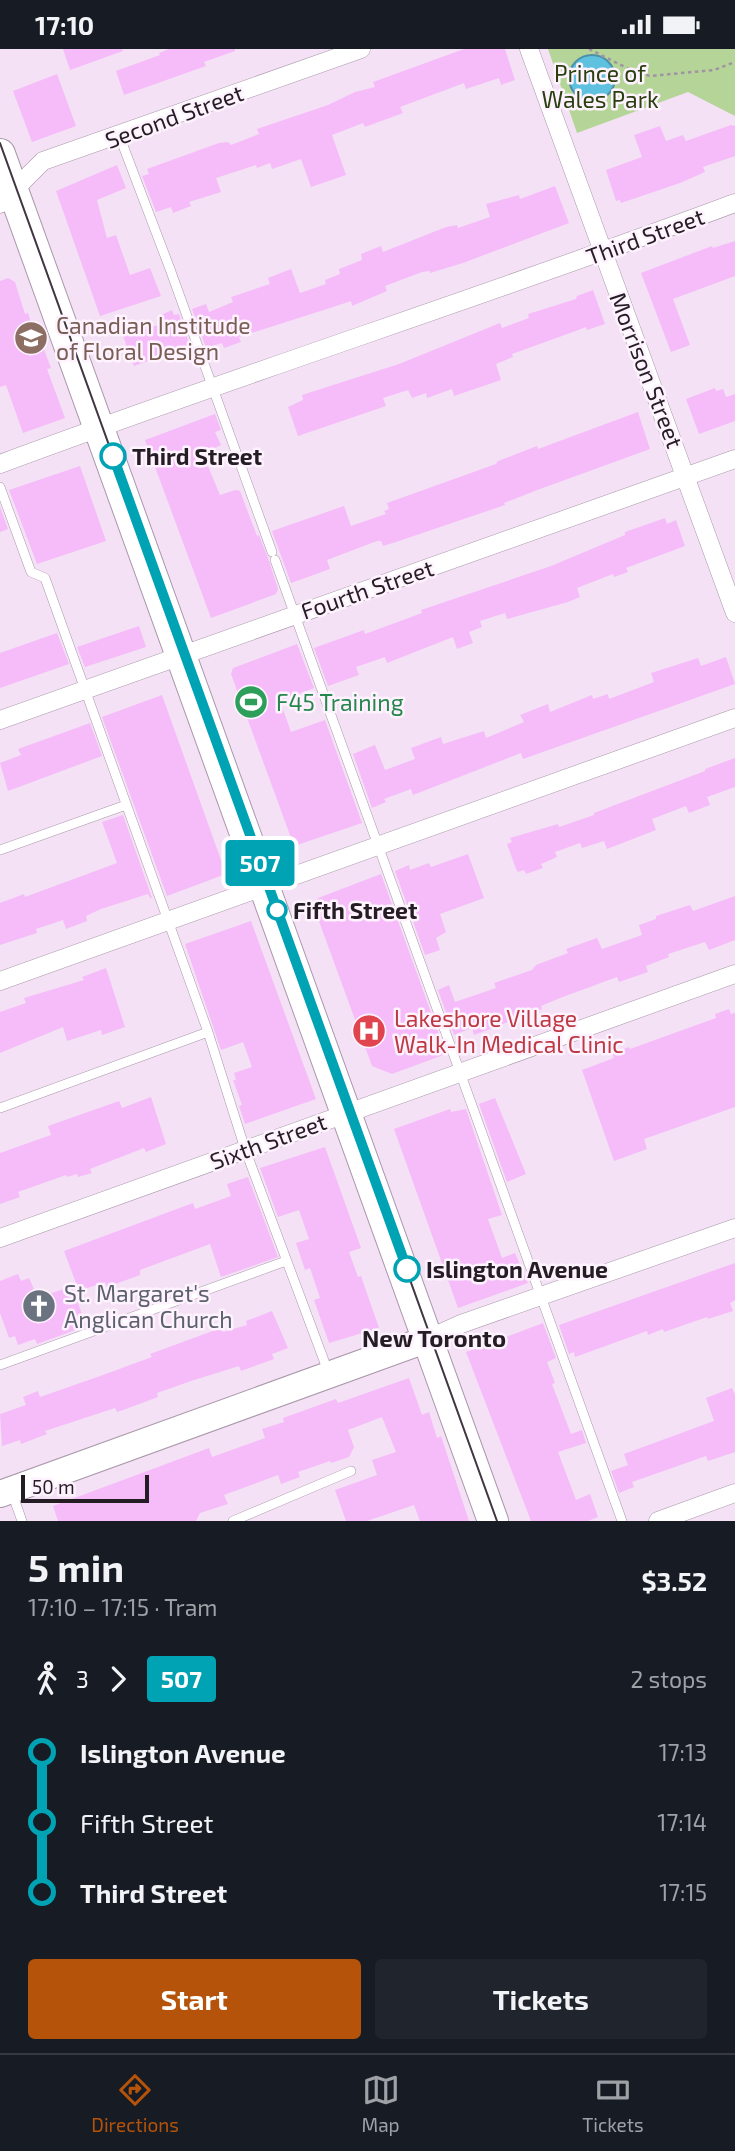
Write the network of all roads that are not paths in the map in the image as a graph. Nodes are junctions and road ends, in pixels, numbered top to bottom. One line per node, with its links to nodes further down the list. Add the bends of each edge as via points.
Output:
1 (361, 49): 3 (street, Second Street)
2 (529, 49): 7 (street, Morrison Street)
3 (119, 135): 5 (street, Second Street, via 43,161); 8 (lane)
4 (0, 155): 5 (main road)
5 (7, 197): 9 (main road)
6 (735, 203): 7 (street, Third Street)
7 (603, 253): 8 (street, Third Street); 12 (street, Morrison Street)
8 (212, 388): 9 (street, Third Street); 15 (lane)
9 (99, 428): 11 (street, Third Street); 16 (main road)
10 (735, 459): 12 (street, Fourth Street)
11 (0, 464)
12 (686, 477): 14 (street, Morrison Street); 15 (street, Fourth Street)
13 (0, 487): 17 (lane, via 32,572 45,579)
14 (735, 613)
15 (295, 614): 16 (street, Fourth Street); 21 (lane)
16 (181, 655): 17 (street, Fourth Street); 23 (main road)
17 (84, 690): 19 (street, Fourth Street); 20 (lane)
18 (735, 718): 21 (street)
19 (0, 720)
20 (126, 805): 22 (lane); 24 (lane)
21 (377, 845): 23 (street); 28 (lane)
22 (0, 850)
23 (263, 885): 24 (street); 30 (main road)
24 (168, 921): 26 (street); 27 (lane)
25 (735, 974): 28 (street, Sixth Street)
26 (0, 981)
27 (208, 1032): 29 (lane); 31 (lane)
28 (460, 1072): 30 (street, Sixth Street); 35 (lane)
29 (0, 1108)
30 (346, 1113): 31 (street, Sixth Street); 36 (main road)
31 (245, 1149): 33 (street, Sixth Street); 34 (lane)
32 (735, 1228): 35 (street)
33 (0, 1238)
34 (286, 1261): 37 (lane); 38 (lane)
35 (541, 1297): 36 (street); 45 (lane)
36 (428, 1339): 38 (main road); 44 (main road)
37 (0, 1365)
38 (329, 1375): 40 (main road)
39 (351, 1471): 43 (lane)
40 (5, 1492): 42 (lane)
41 (735, 1493): 46 (street)
42 (22, 1521)
43 (233, 1521)
44 (493, 1521)
45 (622, 1521)
46 (658, 1521)

